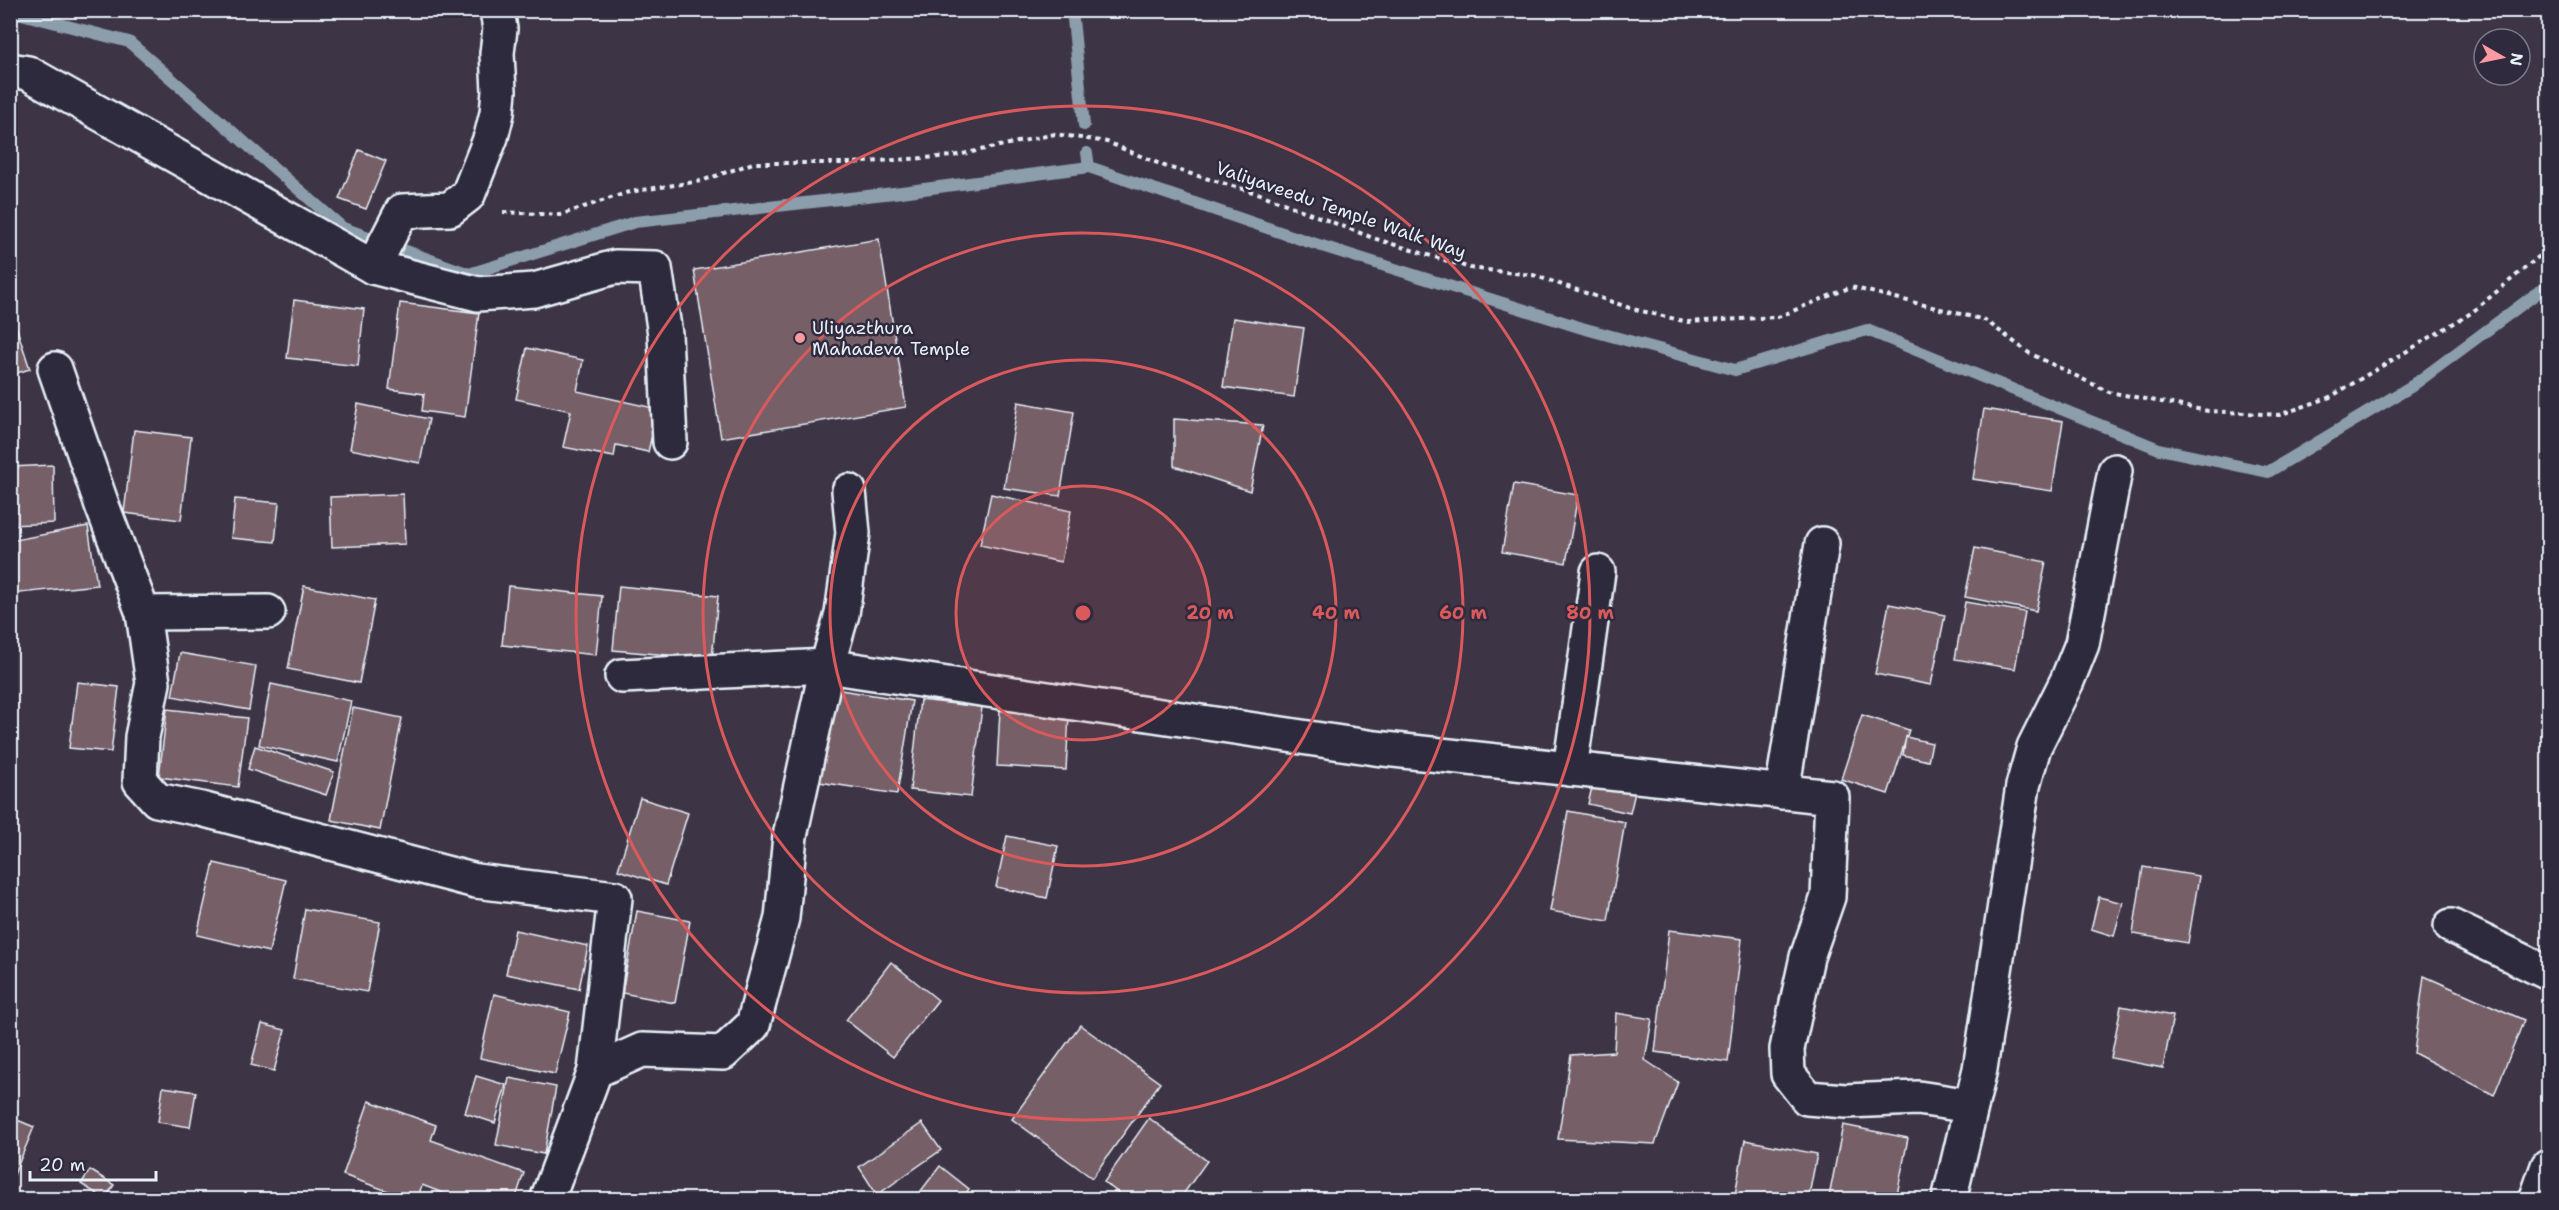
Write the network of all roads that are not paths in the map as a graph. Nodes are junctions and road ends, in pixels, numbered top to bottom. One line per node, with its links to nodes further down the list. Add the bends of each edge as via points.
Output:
1 (497, 10): 3 (street, via 497,113 468,195 450,209 402,211)
2 (10, 70): 3 (street, via 28,73)
3 (377, 260): 5 (street, via 478,294 534,290 615,267 655,268 665,334)
4 (55, 369): 10 (street)
5 (670, 442)
6 (2115, 471): 19 (street, via 2082,644 2034,747 2023,786)
7 (849, 491): 12 (street, via 853,533 842,614)
8 (1822, 544): 15 (street)
9 (1598, 572): 14 (street)
10 (144, 612): 11 (street); 18 (street, via 153,683 142,736 140,781 157,800 476,881 615,898)
11 (268, 612)
12 (827, 666): 13 (street); 14 (street, via 1375,747); 18 (street, via 790,836 782,918 753,1025 723,1053 642,1050)
13 (622, 675)
14 (1570, 769): 15 (street)
15 (1782, 792): 19 (street, via 1832,797 1828,897 1807,957 1787,1048 1788,1074 1807,1098 1918,1098)
16 (2451, 926): 17 (street)
17 (2548, 973)
18 (595, 1071): 21 (street)
19 (1971, 1106): 22 (street)
20 (2548, 1166): 23 (street)
21 (547, 1200)
22 (1949, 1200)
23 (2536, 1200)

